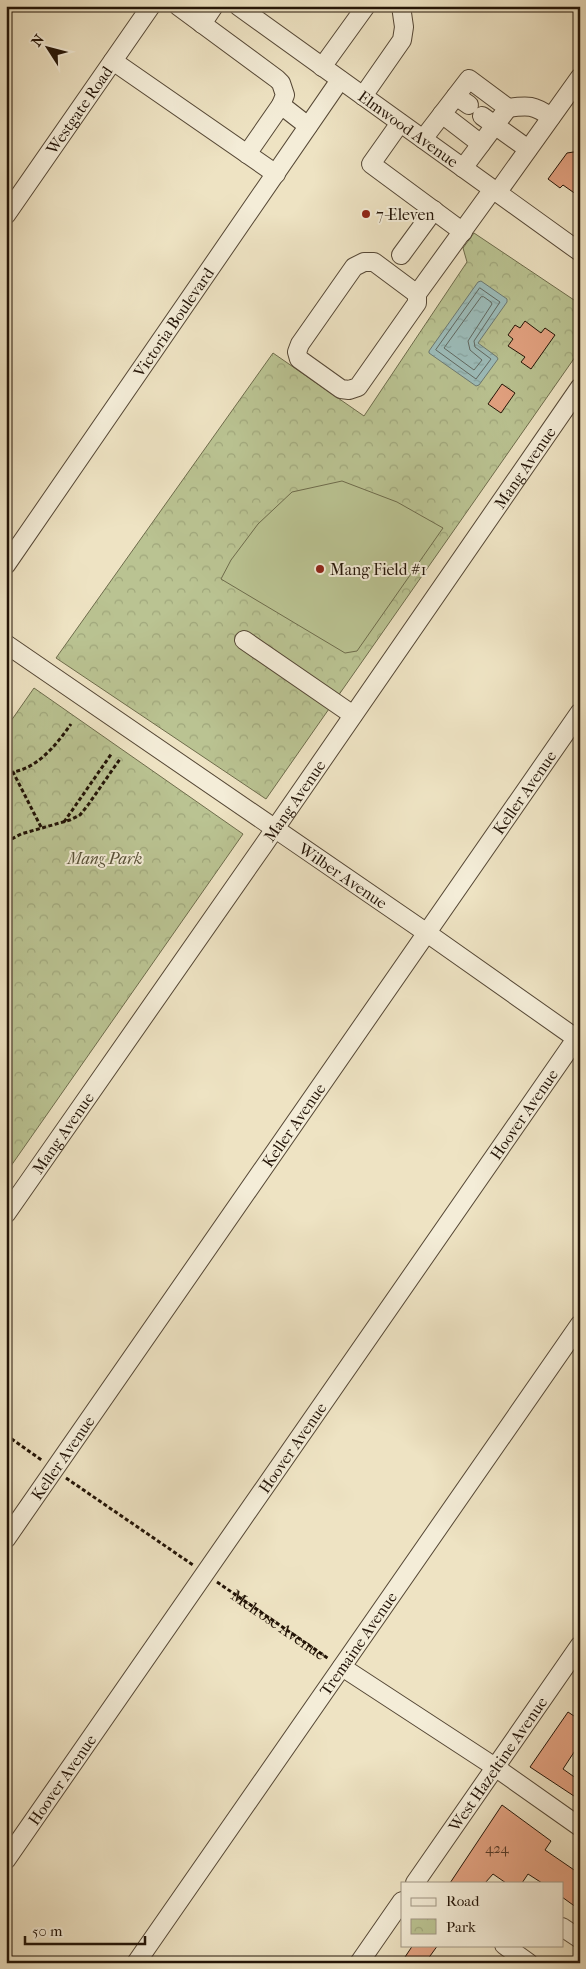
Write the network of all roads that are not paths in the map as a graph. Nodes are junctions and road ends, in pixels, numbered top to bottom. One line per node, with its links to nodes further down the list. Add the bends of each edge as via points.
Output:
1 (151, 6): 8 (street, Westgate Road)
2 (178, 6): 7 (street)
3 (214, 6): 7 (street)
4 (366, 6): 9 (street)
5 (401, 6): 12 (street, via 402,40)
6 (246, 8): 9 (street, Elmwood Avenue)
7 (202, 24): 13 (street, via 277,78 285,95)
8 (113, 61): 23 (street); 28 (street, Westgate Road)
9 (322, 67): 11 (street, Elmwood Avenue)
10 (580, 77): 17 (street)
11 (340, 80): 12 (street, Elmwood Avenue); 19 (street, Victoria Boulevard)
12 (363, 96): 18 (street, Elmwood Avenue)
13 (281, 105): 19 (street); 23 (street)
14 (508, 108): 15 (street); 15 (street, via 469,79); 17 (street, via 525,105 538,108)
15 (476, 110): 16 (street); 21 (street); 22 (street)
16 (442, 114): 20 (street); 21 (street)
17 (551, 117): 22 (street)
18 (400, 123): 20 (street, Elmwood Avenue); 27 (street, via 371,164)
19 (308, 126): 25 (street, Victoria Boulevard)
20 (423, 139): 24 (street, Elmwood Avenue)
21 (481, 144): 24 (street)
22 (528, 150): 26 (street)
23 (247, 154): 25 (street)
24 (463, 168): 26 (street, Elmwood Avenue)
25 (276, 174): 34 (street, Victoria Boulevard)
26 (495, 191): 29 (street); 30 (street, Elmwood Avenue)
27 (434, 210): 29 (street); 31 (street)
28 (6, 215)
29 (462, 232): 32 (street)
30 (580, 252)
31 (401, 255)
32 (417, 294): 32 (street, via 374,262 354,267 300,344 298,359 341,390 358,387 417,303)
33 (580, 387): 38 (street, Mang Avenue)
34 (6, 565)
35 (244, 640): 38 (street)
36 (6, 644): 39 (street, Wilber Avenue)
37 (580, 712): 40 (street, Keller Avenue)
38 (353, 715): 39 (street, Mang Avenue)
39 (275, 829): 40 (street, Wilber Avenue); 42 (street, Mang Avenue)
40 (427, 933): 41 (street, Wilber Avenue); 44 (street, Keller Avenue)
41 (579, 1038): 49 (street, Hoover Avenue)
42 (6, 1214)
43 (580, 1324): 46 (street, Tremaine Avenue)
44 (6, 1539)
45 (580, 1645): 47 (street, West Hazeltine Avenue)
46 (342, 1667): 47 (street, Melrose Avenue); 55 (street, Tremaine Avenue)
47 (495, 1768): 48 (street, Melrose Avenue); 50 (street, West Hazeltine Avenue)
48 (580, 1827)
49 (6, 1860)
50 (416, 1882)
51 (401, 1902): 56 (street)
52 (564, 1928): 53 (street)
53 (580, 1939)
54 (505, 1946): 57 (street)
55 (136, 1963)
56 (359, 1963)
57 (529, 1963)

